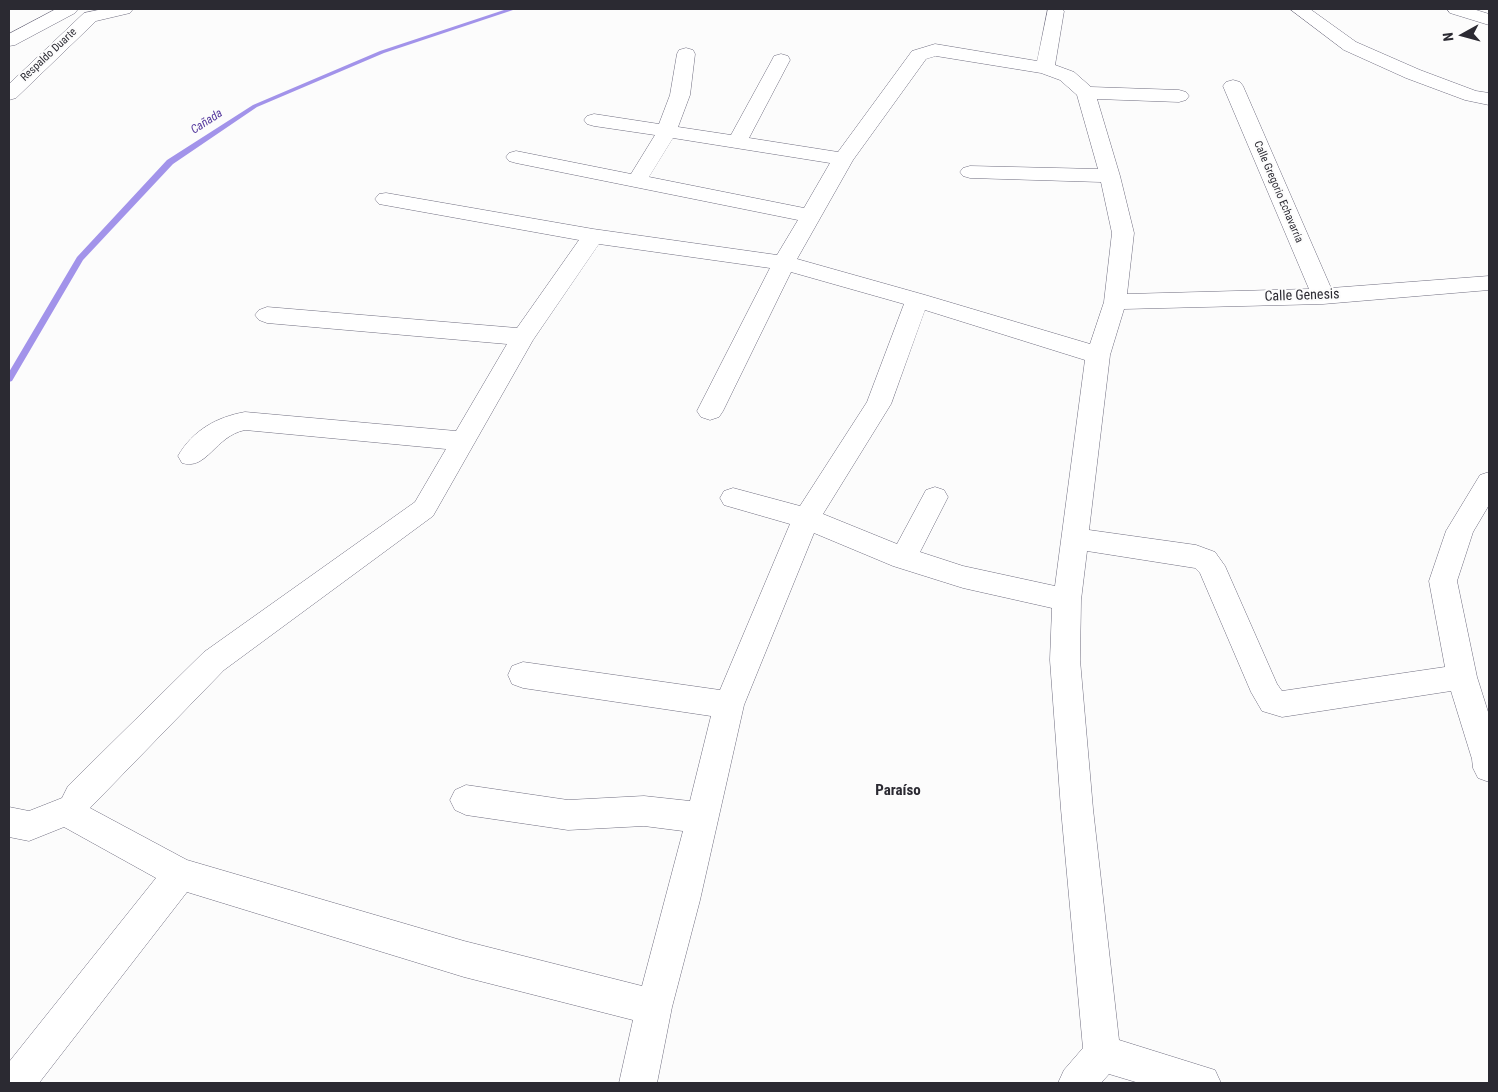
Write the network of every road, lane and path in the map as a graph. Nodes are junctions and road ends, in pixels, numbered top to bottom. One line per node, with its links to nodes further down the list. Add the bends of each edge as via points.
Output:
1 (69, 9): 8 (street)
2 (124, 9): 6 (street, Respaldo Duarte)
3 (1299, 9): 16 (street, via 1350,46 1413,74)
4 (1456, 9): 7 (street)
5 (1055, 11): 11 (street)
6 (85, 13): 14 (street, Respaldo Duarte)
7 (1489, 20)
8 (9, 40)
9 (686, 54): 18 (street, via 680,95)
10 (781, 60): 19 (street)
11 (1044, 68): 13 (street, via 1066,76); 21 (street, via 935,50 919,55)
12 (1233, 86): 30 (street, Calle Gregorio Echavarria)
13 (1086, 93): 15 (street); 23 (street)
14 (9, 94)
15 (1179, 96)
16 (1489, 99)
17 (594, 120): 18 (street)
18 (666, 133): 19 (street); 24 (street)
19 (737, 143): 21 (street)
20 (516, 157): 24 (street)
21 (843, 159): 26 (street)
22 (970, 172): 23 (street)
23 (1110, 176): 32 (street, via 1123,233)
24 (636, 182): 26 (street)
25 (386, 199): 27 (street)
26 (810, 216): 28 (street)
27 (593, 236): 28 (street); 34 (street)
28 (784, 263): 31 (street); 36 (street)
29 (1489, 283): 30 (street, Calle Genesis)
30 (1323, 296): 32 (street, Calle Genesis)
31 (918, 300): 35 (street); 42 (street, via 879,404)
32 (1115, 302): 35 (street)
33 (267, 315): 34 (street)
34 (523, 338): 37 (street)
35 (1098, 355): 43 (street)
36 (710, 411)
37 (464, 442): 38 (street, via 245,421 228,423 215,431); 51 (street, via 424,509 214,661 79,796)
38 (191, 456)
39 (1489, 482): 47 (street, via 1460,531 1443,581)
40 (935, 497): 44 (street)
41 (733, 498): 42 (street)
42 (806, 518): 44 (street); 48 (street)
43 (1074, 539): 45 (street); 47 (street, via 1196,556 1205,560 1211,566 1273,702 1282,704)
44 (902, 558): 45 (street, via 963,577)
45 (1067, 600): 56 (street, via 1066,670)
46 (523, 675): 48 (street)
47 (1462, 677): 49 (street)
48 (730, 705): 52 (street)
49 (1489, 768)
50 (466, 800): 52 (street, via 568,815 644,811)
51 (74, 808): 53 (street, via 29,826); 54 (street, via 76,817)
52 (702, 818): 55 (street)
53 (9, 822)
54 (180, 874): 55 (street, via 464,959); 57 (street)
55 (654, 1007): 58 (street)
56 (1102, 1054): 59 (street); 60 (street)
57 (16, 1083)
58 (638, 1083)
59 (1077, 1083)
60 (1202, 1083)

